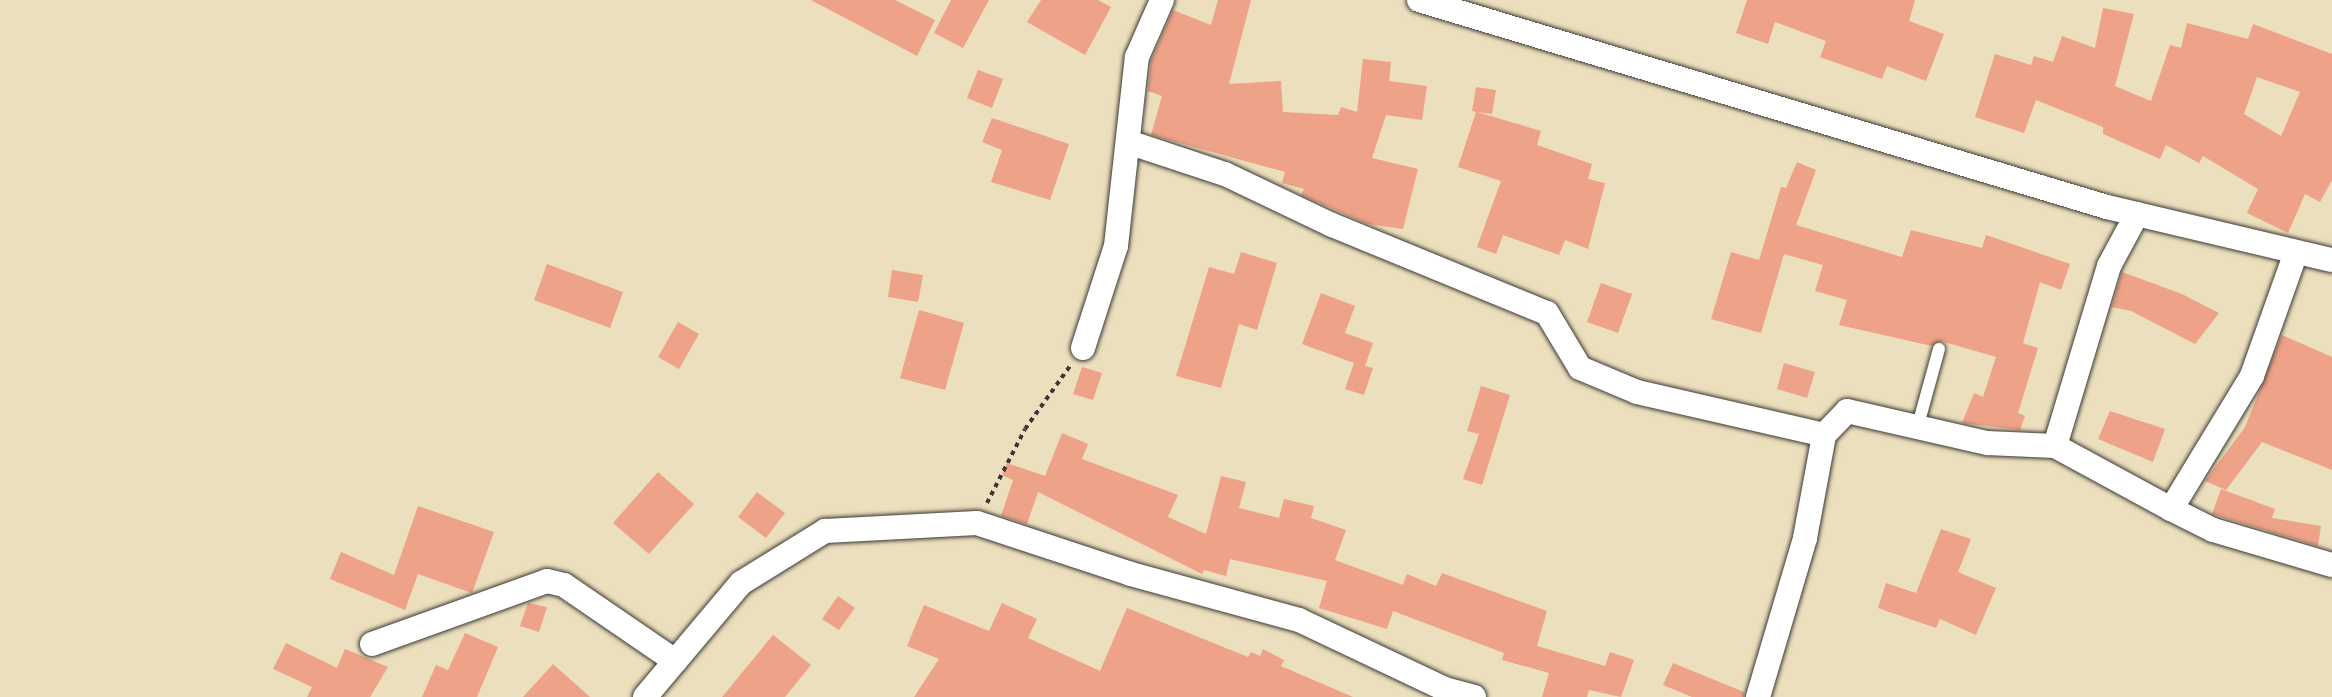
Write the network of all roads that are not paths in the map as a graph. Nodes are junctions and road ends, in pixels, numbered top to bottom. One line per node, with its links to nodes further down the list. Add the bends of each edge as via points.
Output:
1 (1162, 0): 3 (street, via 1137,57)
2 (1419, 0): 4 (street)
3 (1128, 141): 7 (street, via 1116,246); 10 (street, via 1225,174 1332,225 1547,313 1580,368 1637,392)
4 (2137, 214): 5 (street); 11 (street, via 2109,266)
5 (2295, 255): 6 (street); 12 (street, via 2252,376)
6 (2332, 260)
7 (1083, 348)
8 (1939, 349): 9 (lane)
9 (1918, 425): 10 (street, via 1848,411); 11 (street, via 1987,443)
10 (1824, 435): 18 (street, via 1805,538)
11 (2055, 446): 12 (street)
12 (2171, 509): 13 (street, via 2212,530)
13 (2332, 565)
14 (372, 644): 15 (street, via 547,581 564,585)
15 (675, 661): 16 (street); 17 (street, via 741,583 825,531 977,523 1131,574 1299,620 1445,689)
16 (645, 697)
17 (1474, 697)
18 (1758, 697)

